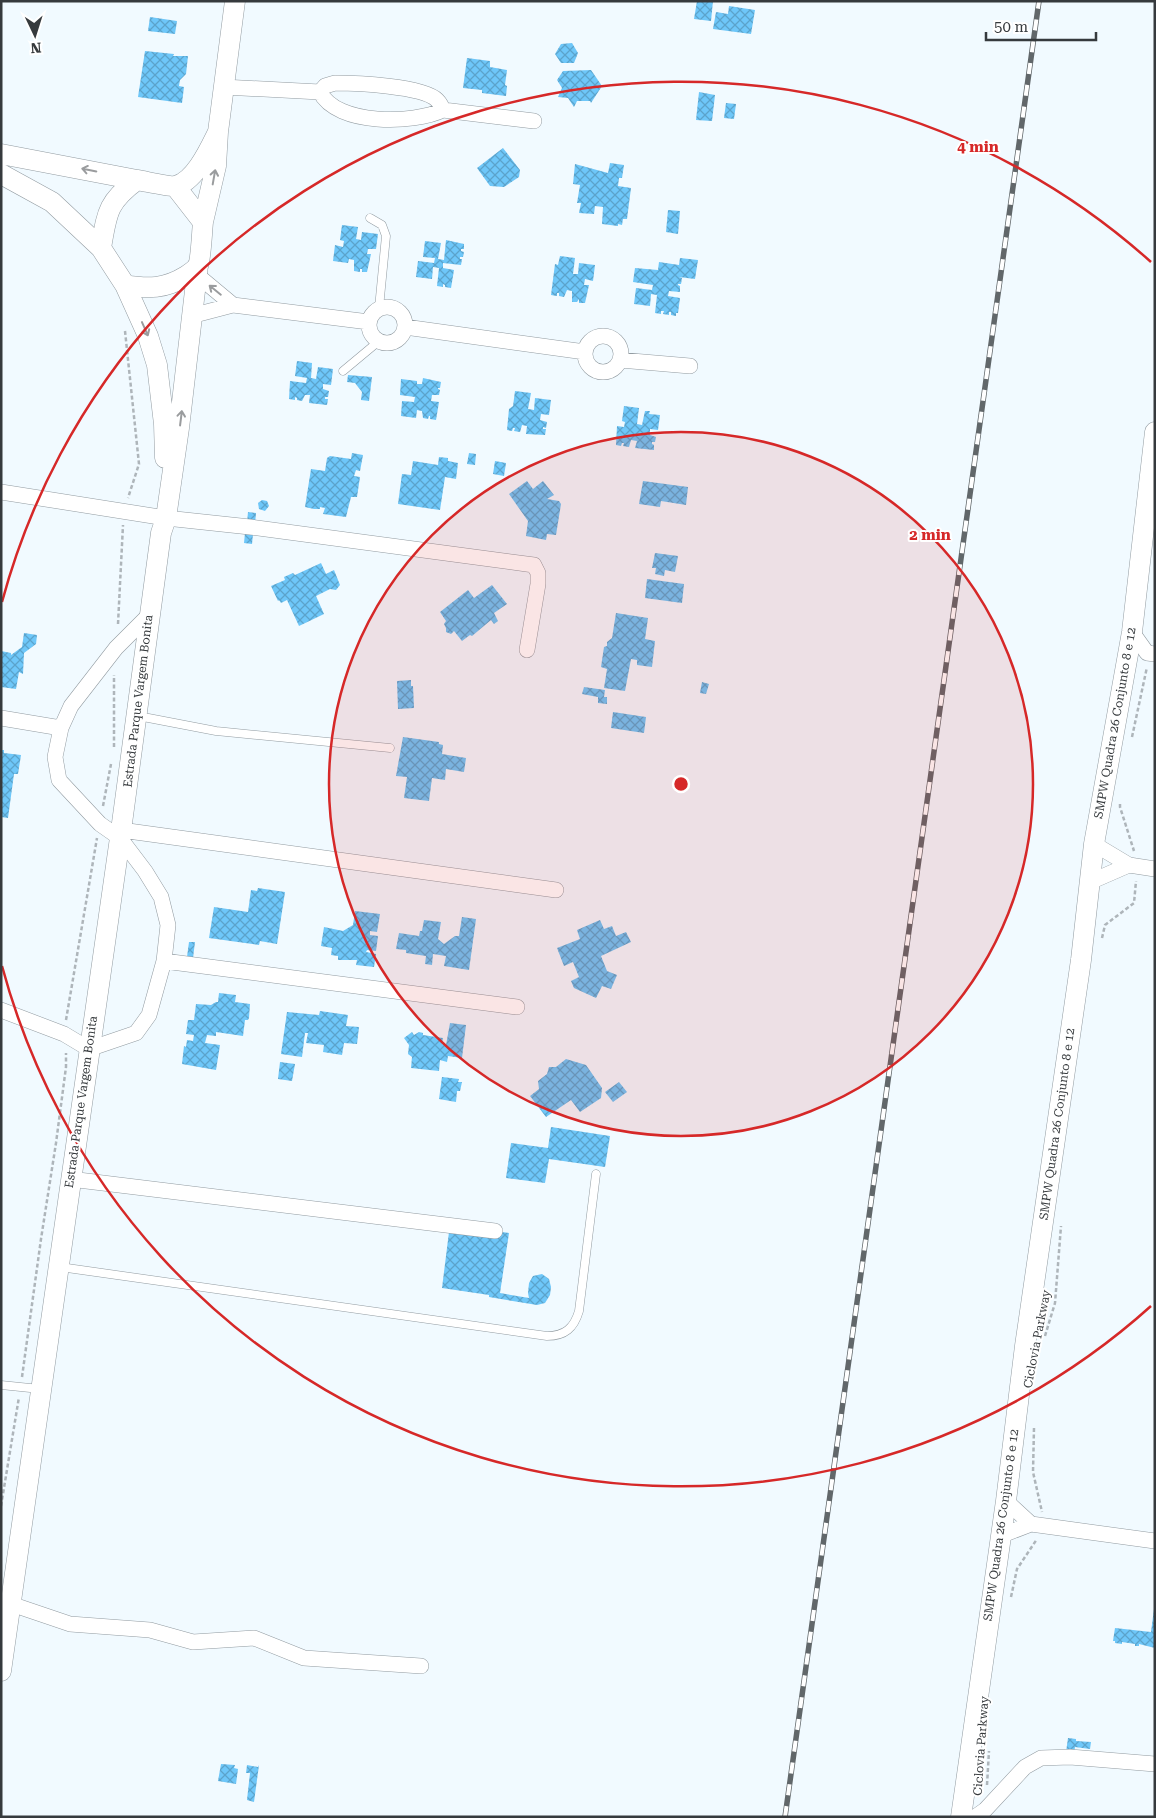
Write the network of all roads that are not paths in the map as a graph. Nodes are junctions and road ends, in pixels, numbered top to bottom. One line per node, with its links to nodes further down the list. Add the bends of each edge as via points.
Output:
1 (235, 1): 2 (main road)
2 (223, 88): 3 (street); 6 (main road)
3 (320, 92): 4 (street, via 334,108 366,118 420,118); 4 (street, via 335,82 397,87 430,96)
4 (444, 110): 5 (street)
5 (534, 121)
6 (218, 132): 10 (main road, via 200,166); 12 (main road, one-way to 6, via 216,166)
7 (1, 154): 9 (main road, one-way to 7)
8 (1, 174): 13 (main road, via 52,202)
9 (137, 180): 10 (main road); 13 (main road, via 111,205)
10 (175, 186): 12 (main road)
11 (370, 218): 17 (lane, via 382,225 386,236)
12 (203, 222): 14 (main road)
13 (101, 248): 15 (main road)
14 (197, 270): 15 (main road, via 159,288); 16 (street, one-way to 14); 18 (main road, Estrada Parque Vargem Bonita)
15 (125, 285): 28 (main road, Estrada Parque Vargem Bonita, one-way to 28, via 157,365 166,451)
16 (233, 305): 18 (street); 19 (street)
17 (378, 308): 19 (street); 20 (street, via 395,308 403,316)
18 (191, 316): 28 (main road, Estrada Parque Vargem Bonita, one-way to 18, via 180,428)
19 (369, 322): 21 (street, via 370,333)
20 (405, 327): 21 (street, via 395,341); 22 (street)
21 (379, 341): 25 (lane)
22 (586, 352): 23 (street, via 588,363 602,372 613,369); 23 (street, via 592,341 604,336 616,341)
23 (620, 360): 24 (street)
24 (690, 366)
25 (343, 371)
26 (1154, 440): 30 (main road, SMPW Quadra 26 Conjunto 8 e 12)
27 (1, 492): 28 (street)
28 (161, 522): 29 (main road, Estrada Parque Vargem Bonita); 31 (street, via 250,528 534,565 538,584)
29 (149, 615): 34 (main road, Estrada Parque Vargem Bonita); 36 (street, via 116,648 71,706)
30 (1132, 632): 32 (street); 33 (main road, SMPW Quadra 26 Conjunto 8 e 12)
31 (527, 650)
32 (1150, 653): 33 (street)
33 (1126, 666): 39 (main road, SMPW Quadra 26 Conjunto 8 e 12)
34 (136, 715): 37 (lane, via 216,731); 38 (main road, Estrada Parque Vargem Bonita)
35 (1, 718): 36 (street)
36 (62, 728): 38 (street, via 55,757 59,780 100,824)
37 (390, 748)
38 (121, 834): 43 (street); 44 (street, via 160,897 168,925); 47 (main road, Estrada Parque Vargem Bonita)
39 (1094, 844): 40 (street); 42 (main road, SMPW Quadra 26 Conjunto 8 e 12)
40 (1134, 865): 41 (street); 42 (street)
41 (1155, 868)
42 (1090, 882): 54 (main road, SMPW Quadra 26 Conjunto 8 e 12)
43 (556, 890)
44 (164, 961): 45 (street); 47 (street, via 149,1015 136,1033)
45 (517, 1007)
46 (1, 1010): 47 (street, via 64,1034)
47 (89, 1049): 49 (main road, Estrada Parque Vargem Bonita)
48 (596, 1174): 51 (lane, via 579,1311 571,1328 558,1336)
49 (70, 1180): 50 (street); 51 (main road, Estrada Parque Vargem Bonita)
50 (495, 1231)
51 (58, 1267): 53 (main road, Estrada Parque Vargem Bonita)
52 (1, 1384): 53 (lane)
53 (42, 1390): 58 (main road, Estrada Parque Vargem Bonita)
54 (1006, 1500): 55 (street); 56 (main road, SMPW Quadra 26 Conjunto 8 e 12)
55 (1038, 1525): 56 (street); 57 (street)
56 (1000, 1536): 63 (main road, SMPW Quadra 26 Conjunto 8 e 12)
57 (1155, 1541)
58 (6, 1603): 59 (street, via 70,1624 150,1630 193,1642 254,1638 304,1658); 60 (main road, Estrada Parque Vargem Bonita)
59 (421, 1666)
60 (1, 1670)
61 (1155, 1764): 62 (street, via 1041,1758 1025,1767)
62 (980, 1814)
63 (961, 1817)

